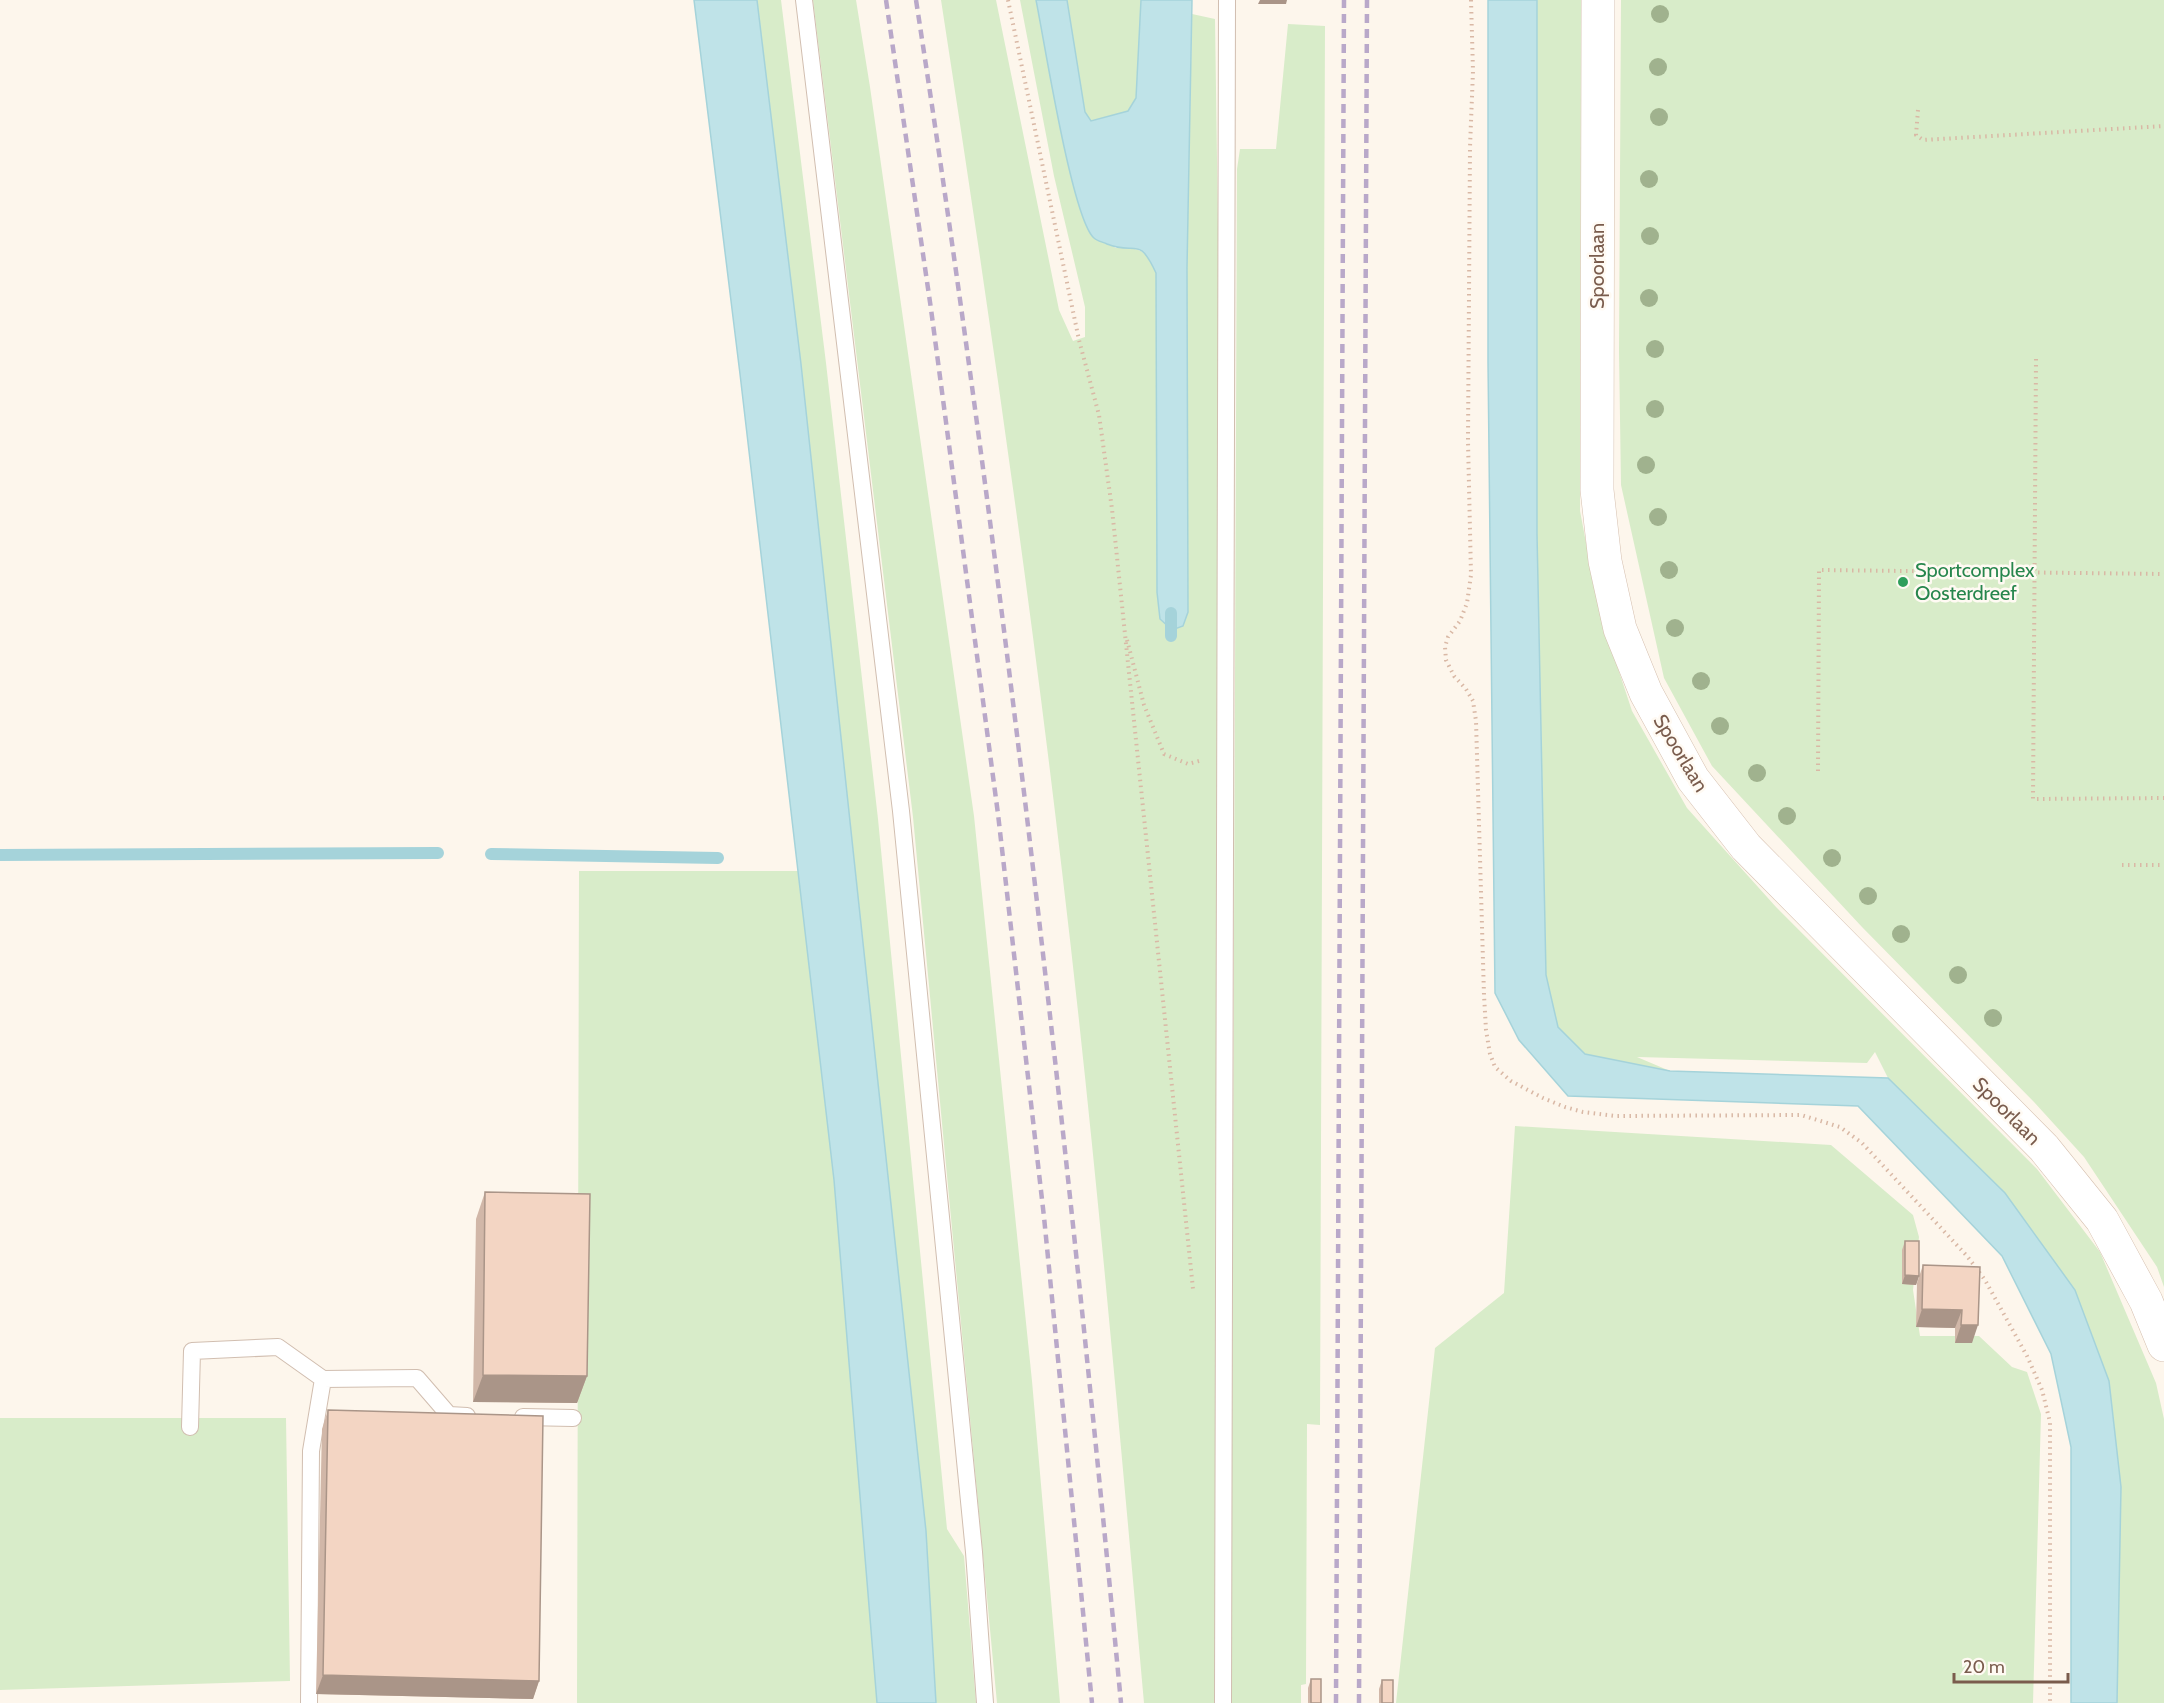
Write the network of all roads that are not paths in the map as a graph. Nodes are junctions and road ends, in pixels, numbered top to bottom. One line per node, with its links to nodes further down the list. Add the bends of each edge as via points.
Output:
1 (804, 0): 11 (lane, via 901,811 974,1552)
2 (1227, 0): 12 (lane)
3 (1598, 0): 4 (main road, Spoorlaan, via 1598,490 1605,561 1620,629 1646,693 1693,779 1746,847 2044,1148 2102,1220 2146,1301)
4 (2164, 1345)
5 (323, 1379): 6 (lane, via 417,1378 449,1415); 9 (lane, via 278,1347 192,1351); 10 (lane, via 311,1451)
6 (483, 1416)
7 (505, 1416): 8 (lane)
8 (573, 1418)
9 (190, 1427)
10 (309, 1703)
11 (985, 1703)
12 (1223, 1703)

